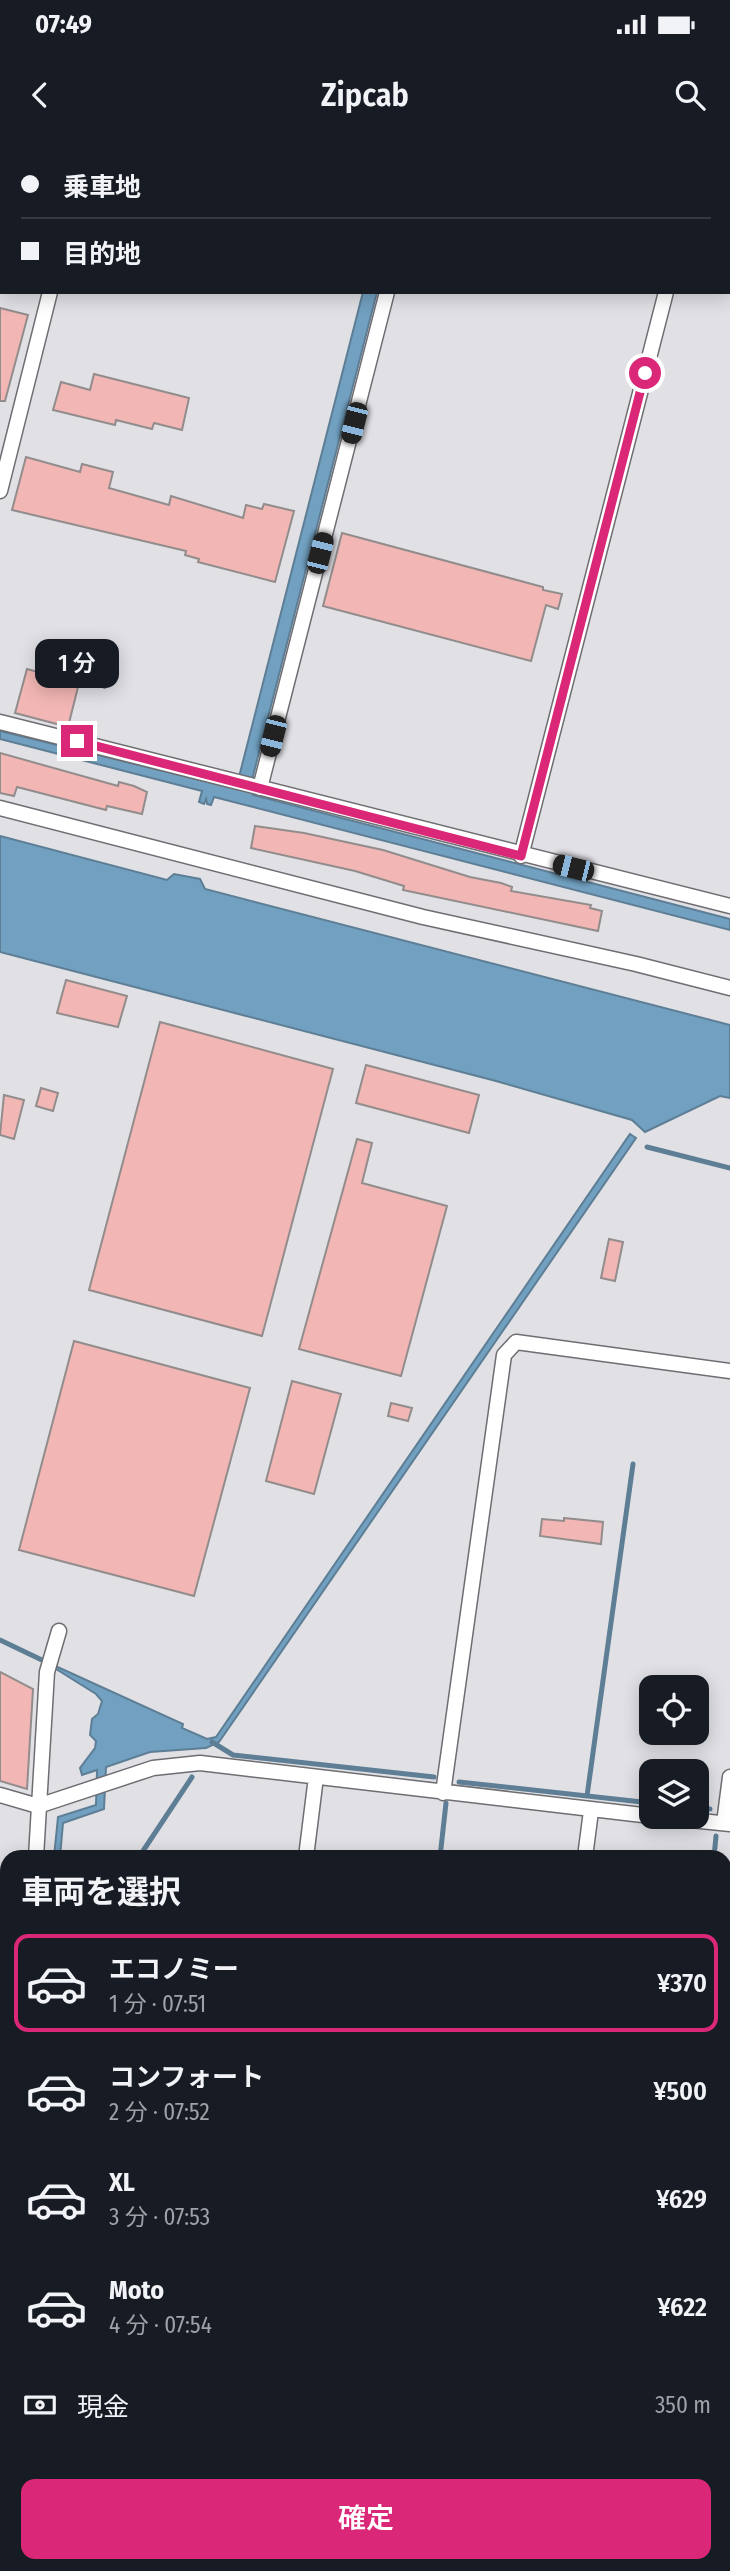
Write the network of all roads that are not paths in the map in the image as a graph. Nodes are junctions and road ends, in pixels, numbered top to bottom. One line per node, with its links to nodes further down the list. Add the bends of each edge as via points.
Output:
1 (49, 294): 4 (street)
2 (386, 294): 6 (street)
3 (665, 294): 8 (street)
4 (0, 491)
5 (0, 722): 6 (street)
6 (260, 788): 8 (street)
7 (0, 808): 10 (street, via 423,917)
8 (521, 856): 9 (street)
9 (730, 906)
10 (730, 988)
11 (730, 1371): 15 (street, via 516,1342 504,1355)
12 (59, 1631): 17 (street, via 47,1672)
13 (316, 1777): 15 (street); 17 (street, via 200,1763 153,1768); 23 (street)
14 (730, 1777): 21 (street)
15 (443, 1793): 18 (street)
16 (0, 1795): 17 (street)
17 (38, 1806): 22 (street)
18 (591, 1811): 19 (street); 24 (street)
19 (639, 1815)
20 (709, 1822): 21 (street)
21 (727, 1824)
22 (36, 1850)
23 (307, 1850)
24 (586, 1850)

